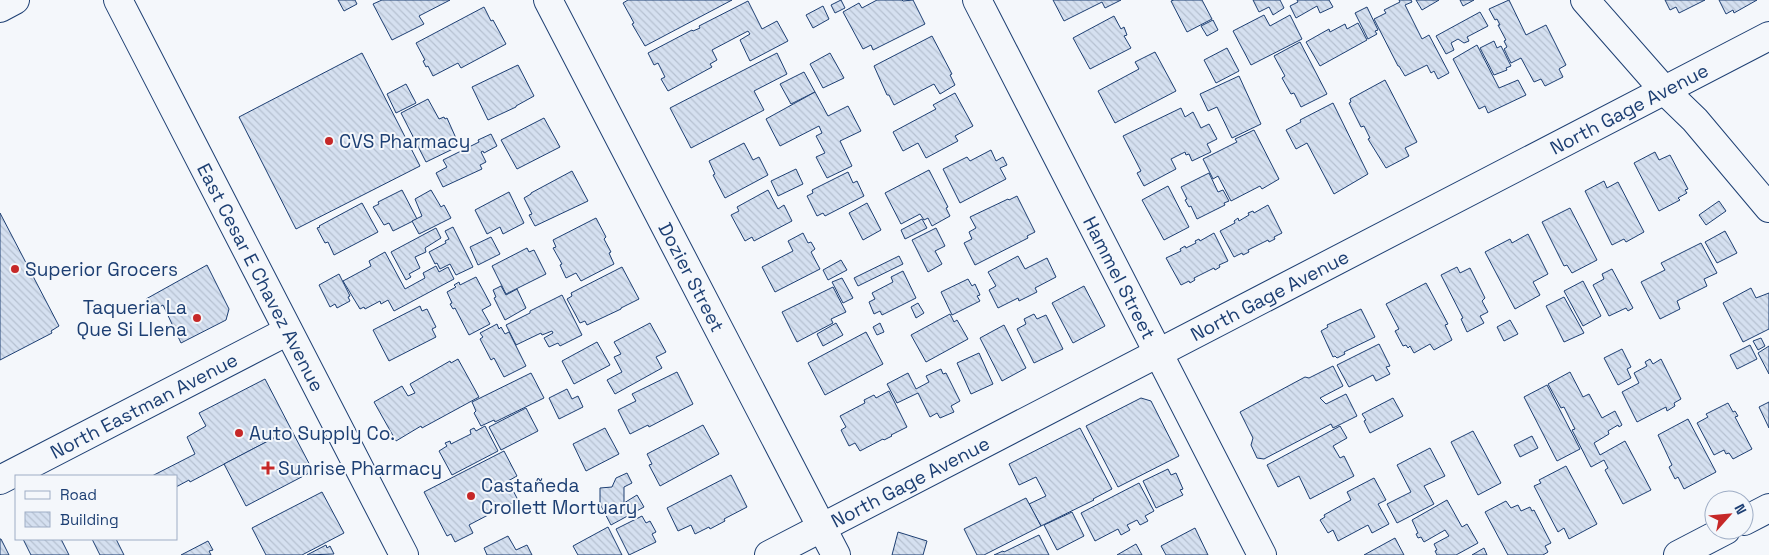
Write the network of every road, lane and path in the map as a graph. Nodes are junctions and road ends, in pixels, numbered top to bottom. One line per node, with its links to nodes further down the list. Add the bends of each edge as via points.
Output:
1 (15, 0): 6 (street)
2 (118, 0): 10 (street, East Cesar E Chavez Avenue)
3 (548, 0): 15 (street, Dozier Street)
4 (976, 0): 11 (street, Hammel Street)
5 (1585, 0): 8 (street)
6 (0, 8)
7 (1769, 36): 8 (street, North Gage Avenue)
8 (1664, 90): 9 (street, via 1695,120); 11 (street, North Gage Avenue)
9 (1769, 208)
10 (288, 331): 12 (street, North Eastman Avenue); 17 (street, East Cesar E Chavez Avenue)
11 (1158, 352): 15 (street, North Gage Avenue); 20 (street, Hammel Street)
12 (0, 480)
13 (1769, 508): 14 (street)
14 (1754, 516)
15 (822, 528): 18 (street, North Gage Avenue); 19 (street, Dozier Street)
16 (1707, 540): 21 (street)
17 (404, 555)
18 (768, 555)
19 (836, 555)
20 (1262, 555)
21 (1678, 555)

